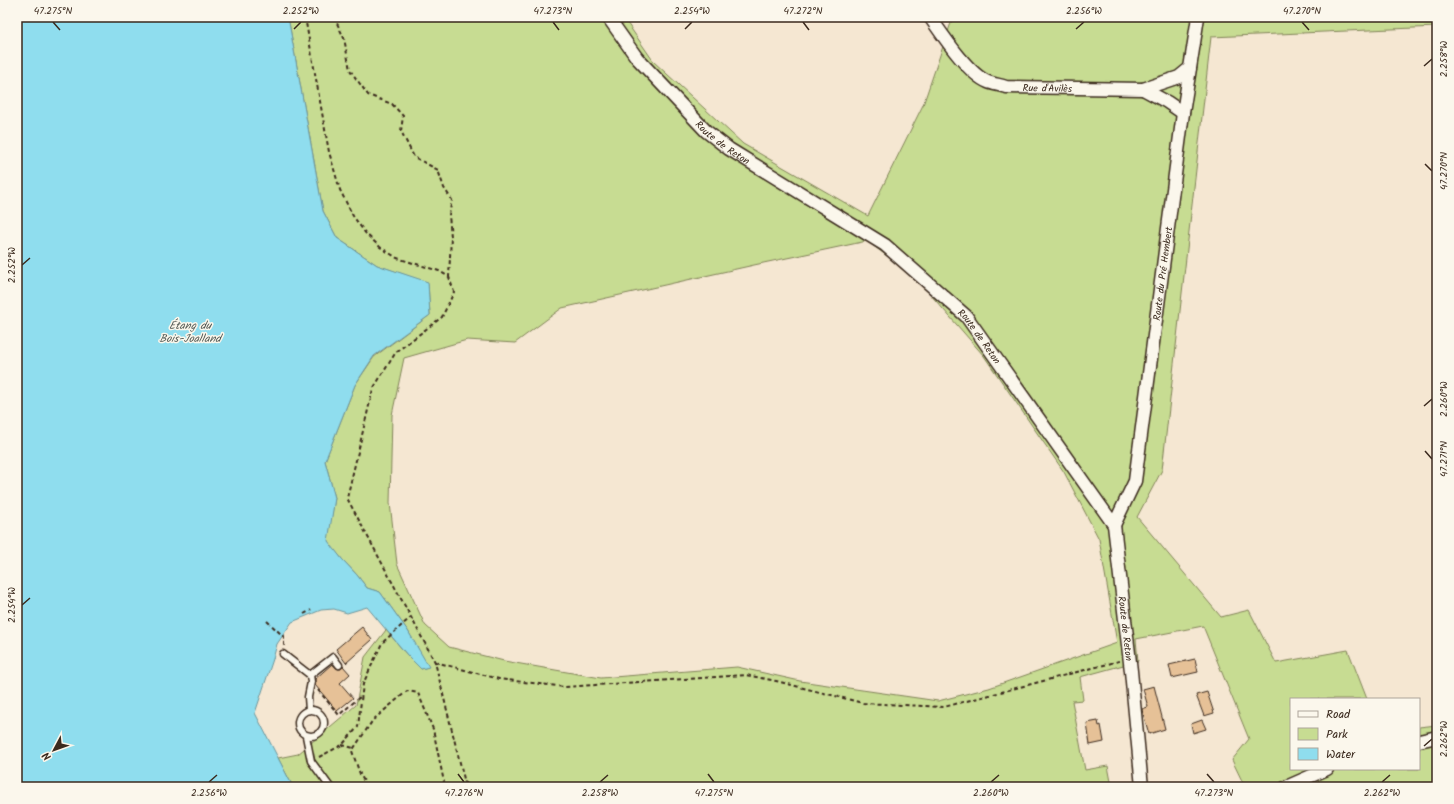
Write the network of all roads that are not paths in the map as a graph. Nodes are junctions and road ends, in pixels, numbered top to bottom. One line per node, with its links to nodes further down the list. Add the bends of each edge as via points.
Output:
1 (608, 17): 7 (street, Route de Reton, via 637,58 706,131 729,149 885,245 966,316)
2 (930, 17): 5 (street, Rue d'Avilès, via 969,68 986,81 1006,87)
3 (1198, 17): 4 (street, Route du Pré Hembert)
4 (1190, 68): 5 (street, Rue d'Avilès, via 1179,78); 6 (street, Route du Pré Hembert)
5 (1143, 89): 6 (street)
6 (1183, 113): 7 (street, Route du Pré Hembert, via 1135,481)
7 (1114, 525): 17 (street, Route de Reton)
8 (283, 654): 10 (lane)
9 (340, 664): 10 (lane, via 333,657)
10 (310, 679): 11 (lane)
11 (309, 710): 12 (lane, via 301,714 297,722 299,731); 12 (lane, via 318,712 324,723 319,734)
12 (306, 736): 16 (lane, via 312,761)
13 (1437, 737): 14 (street)
14 (1420, 741)
15 (1325, 770): 18 (street)
16 (330, 787)
17 (1142, 787)
18 (1286, 787)

